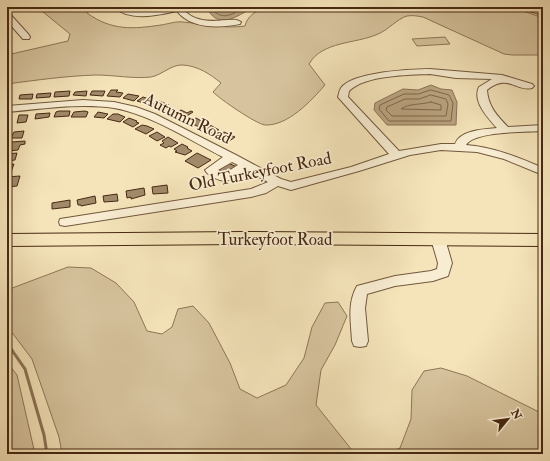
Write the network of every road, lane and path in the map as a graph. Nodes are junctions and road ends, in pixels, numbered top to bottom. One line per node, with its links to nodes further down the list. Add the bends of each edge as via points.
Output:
1 (118, 7): 2 (street, via 124,11 137,13)
2 (177, 8): 4 (street, via 198,22)
3 (7, 16): 5 (street)
4 (237, 22)
5 (26, 37)
6 (508, 79): 7 (street); 10 (street, via 496,81 482,89 485,105); 12 (street, via 437,72 395,74 351,84 344,90 343,97)
7 (529, 86)
8 (7, 109): 13 (street, Autumn Road, via 83,103 114,105 151,116)
9 (543, 128): 10 (street)
10 (505, 130): 11 (street, via 470,135 461,142)
11 (460, 147): 12 (street, Old Turkeyfoot Road, via 425,148); 15 (street, Old Turkeyfoot Road, via 508,157)
12 (397, 156): 16 (street, Old Turkeyfoot Road, via 307,183 291,186)
13 (232, 157): 14 (street, Autumn Road); 14 (street, via 211,171 223,178)
14 (246, 165): 16 (street, Autumn Road)
15 (543, 172)
16 (277, 182): 17 (street, Old Turkeyfoot Road, via 251,193)
17 (65, 222)
18 (438, 239): 19 (main road, Turkeyfoot Road); 20 (main road, Turkeyfoot Road); 21 (street, via 446,263 443,272 362,290 358,306)
19 (7, 240)
20 (543, 240)
21 (360, 341)

